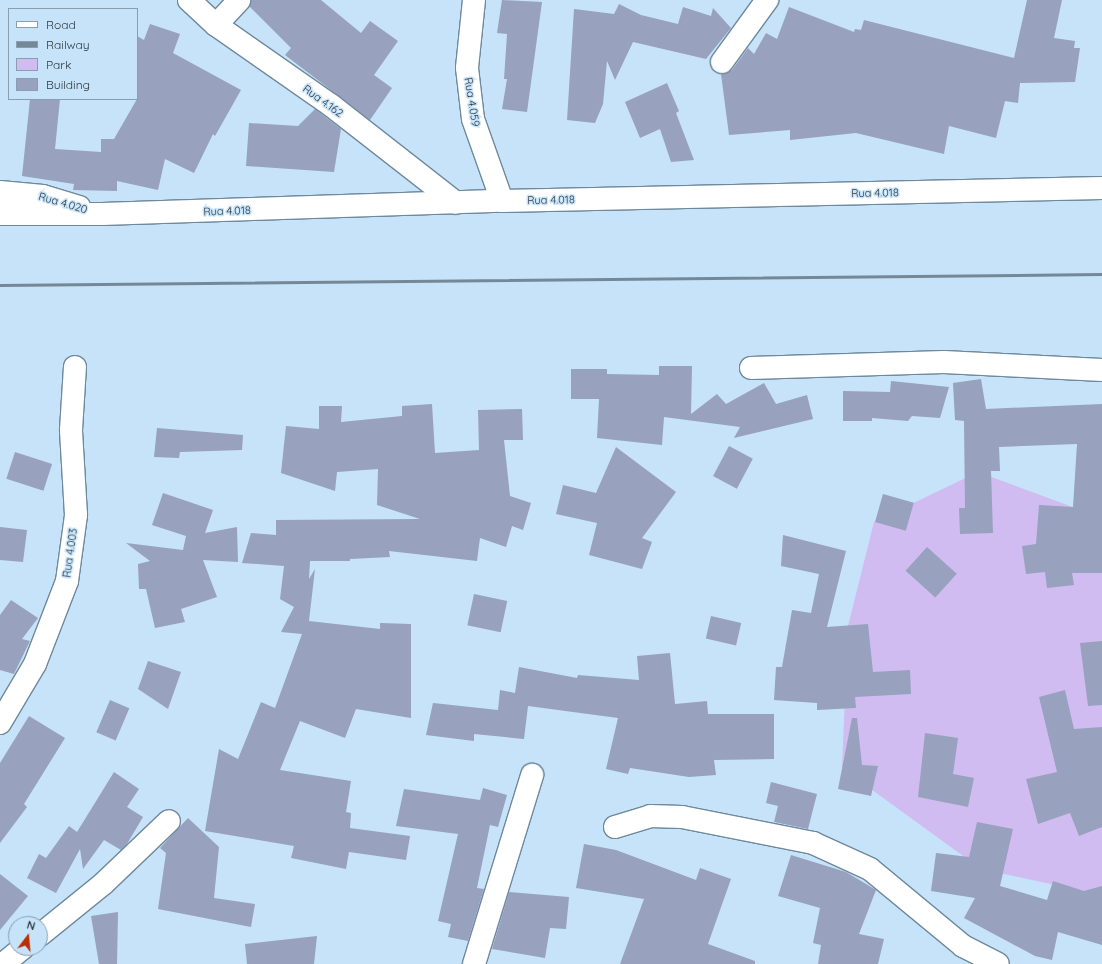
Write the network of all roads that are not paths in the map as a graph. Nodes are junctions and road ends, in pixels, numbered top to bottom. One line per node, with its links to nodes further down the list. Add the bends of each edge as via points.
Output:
1 (189, 0): 5 (street, Rua 4.162)
2 (239, 0): 5 (street)
3 (474, 0): 9 (street, Rua 4.059, via 467,68 473,119)
4 (767, 0): 6 (street)
5 (216, 25): 10 (street, Rua 4.162, via 332,106)
6 (722, 62)
7 (1102, 188): 9 (street, Rua 4.018)
8 (0, 192): 12 (street, Rua 4.020, via 43,196)
9 (502, 201): 10 (street, Rua 4.018)
10 (456, 204): 12 (street, Rua 4.018)
11 (0, 214): 12 (street, Rua 4.018)
12 (102, 214)
13 (75, 367): 16 (street, Rua 4.003, via 71,430 76,515 67,581 35,664)
14 (751, 368): 15 (street, via 944,362)
15 (1102, 370)
16 (0, 723)
17 (532, 775): 23 (street)
18 (169, 821): 20 (street, via 103,884)
19 (615, 827): 24 (street, via 650,816 682,817 813,843 870,869 962,946)
20 (48, 929)
21 (13, 956): 22 (street)
22 (3, 964)
23 (474, 964)
24 (998, 964)

